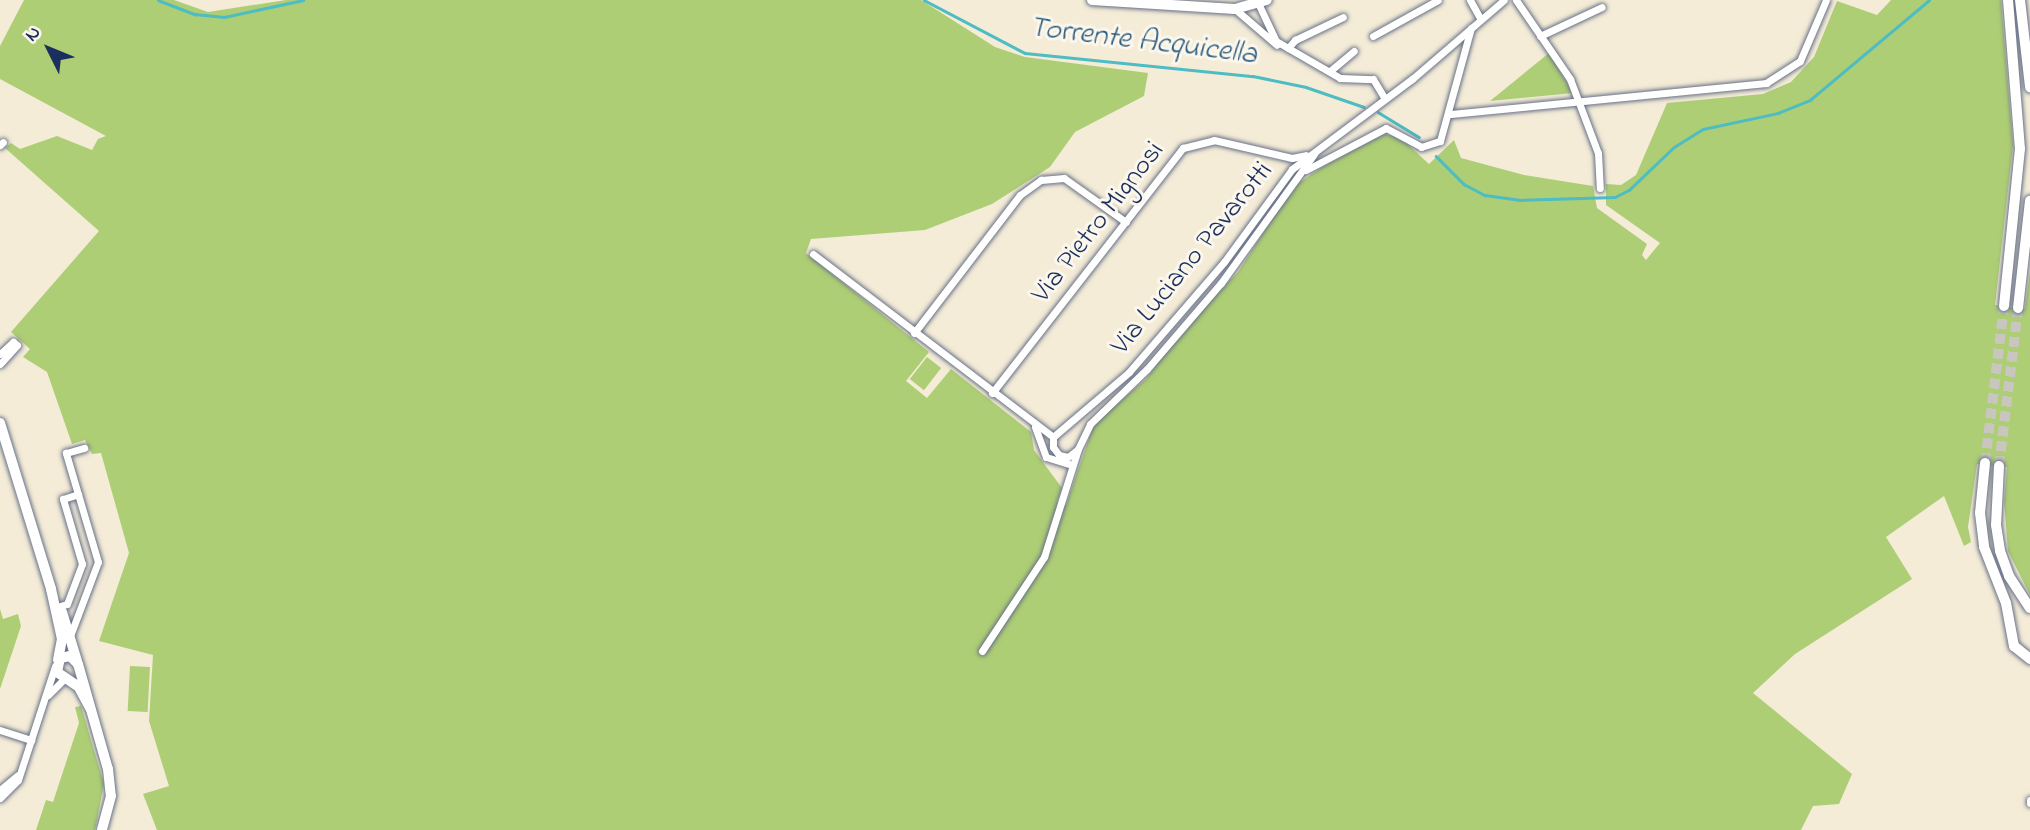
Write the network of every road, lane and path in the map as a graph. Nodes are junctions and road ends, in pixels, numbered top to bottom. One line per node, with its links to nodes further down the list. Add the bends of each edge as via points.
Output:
1 (1092, 0): 11 (main road)
2 (1438, 0): 16 (street)
3 (1470, 0): 13 (street)
4 (1504, 0): 13 (street, Via Luciano Pavarotti)
5 (1516, 0): 15 (street)
6 (1826, 0): 22 (street, via 1806,52 1780,77 1749,85)
7 (2008, 0): 33 (main road, via 2020,149)
8 (2020, 0): 20 (main road)
9 (1263, 2): 11 (main road); 17 (street, via 1269,32)
10 (1602, 7): 15 (street)
11 (1236, 9): 17 (street, via 1266,38)
12 (1343, 17): 17 (street, via 1295,40)
13 (1480, 18): 14 (street, Via Luciano Pavarotti)
14 (1472, 28): 21 (street, Via Luciano Pavarotti); 23 (street, via 1459,63)
15 (1540, 36): 22 (street)
16 (1373, 37)
17 (1288, 48): 19 (street)
18 (1354, 51): 19 (street)
19 (1330, 71): 21 (street, via 1345,79 1373,79)
20 (2030, 87)
21 (1384, 97): 24 (street, Via Luciano Pavarotti)
22 (1580, 103): 23 (street); 29 (street, via 1598,153)
23 (1451, 114): 26 (street, via 1440,141 1421,147 1386,128 1345,153)
24 (1321, 146): 25 (street, Via Luciano Pavarotti); 26 (street); 28 (street)
25 (1310, 154): 27 (street, Via Pietro Mignosi)
26 (1333, 155): 28 (street)
27 (1298, 161): 31 (street, Via Pietro Mignosi, via 1214,140 1195,142 1178,153); 41 (street, Via Luciano Pavarotti, via 1217,270 1129,372)
28 (1297, 177): 43 (street, via 1221,283 1147,369 1095,418)
29 (1600, 188)
30 (2030, 201): 34 (main road)
31 (1126, 222): 35 (street, via 1064,178 1041,180 1020,195); 38 (street, Via Pietro Mignosi)
32 (813, 254): 35 (street)
33 (2004, 306)
34 (2018, 309)
35 (914, 332): 38 (street)
36 (0, 354): 37 (street, via 13,342 17,345)
37 (0, 364)
38 (992, 393): 40 (street)
39 (0, 424): 54 (main road)
40 (1035, 427): 41 (street); 45 (street, via 1044,454)
41 (1053, 437): 43 (street, via 1059,455 1068,457)
42 (84, 448): 47 (street, via 66,453)
43 (1077, 449): 45 (street)
44 (1985, 463): 59 (main road, via 1980,513 1984,547 2006,603 2014,646)
45 (1072, 465): 58 (street, via 1044,557)
46 (1999, 466): 56 (main road, via 1996,525 2000,551 2009,576)
47 (78, 494): 48 (street); 49 (street, via 63,499)
48 (83, 511): 49 (street); 50 (street)
49 (68, 515): 51 (street)
50 (98, 562): 51 (street); 53 (street)
51 (82, 564): 52 (street)
52 (75, 583): 53 (street); 55 (street, via 67,604)
53 (89, 588): 57 (street)
54 (51, 589): 55 (main road); 60 (main road, via 62,639)
55 (60, 606): 57 (main road)
56 (2030, 608)
57 (70, 636): 61 (main road)
58 (982, 651)
59 (2030, 659)
60 (57, 663): 61 (main road, via 67,656); 62 (main road); 63 (street)
61 (78, 665): 62 (main road); 64 (main road)
62 (66, 679): 63 (street); 64 (main road, via 79,687)
63 (45, 698): 66 (street)
64 (90, 708): 70 (main road, via 110,779 110,804)
65 (0, 730): 66 (street)
66 (31, 740): 67 (street)
67 (21, 771): 68 (street); 69 (street, via 15,785)
68 (0, 790)
69 (0, 798)
70 (102, 830)

